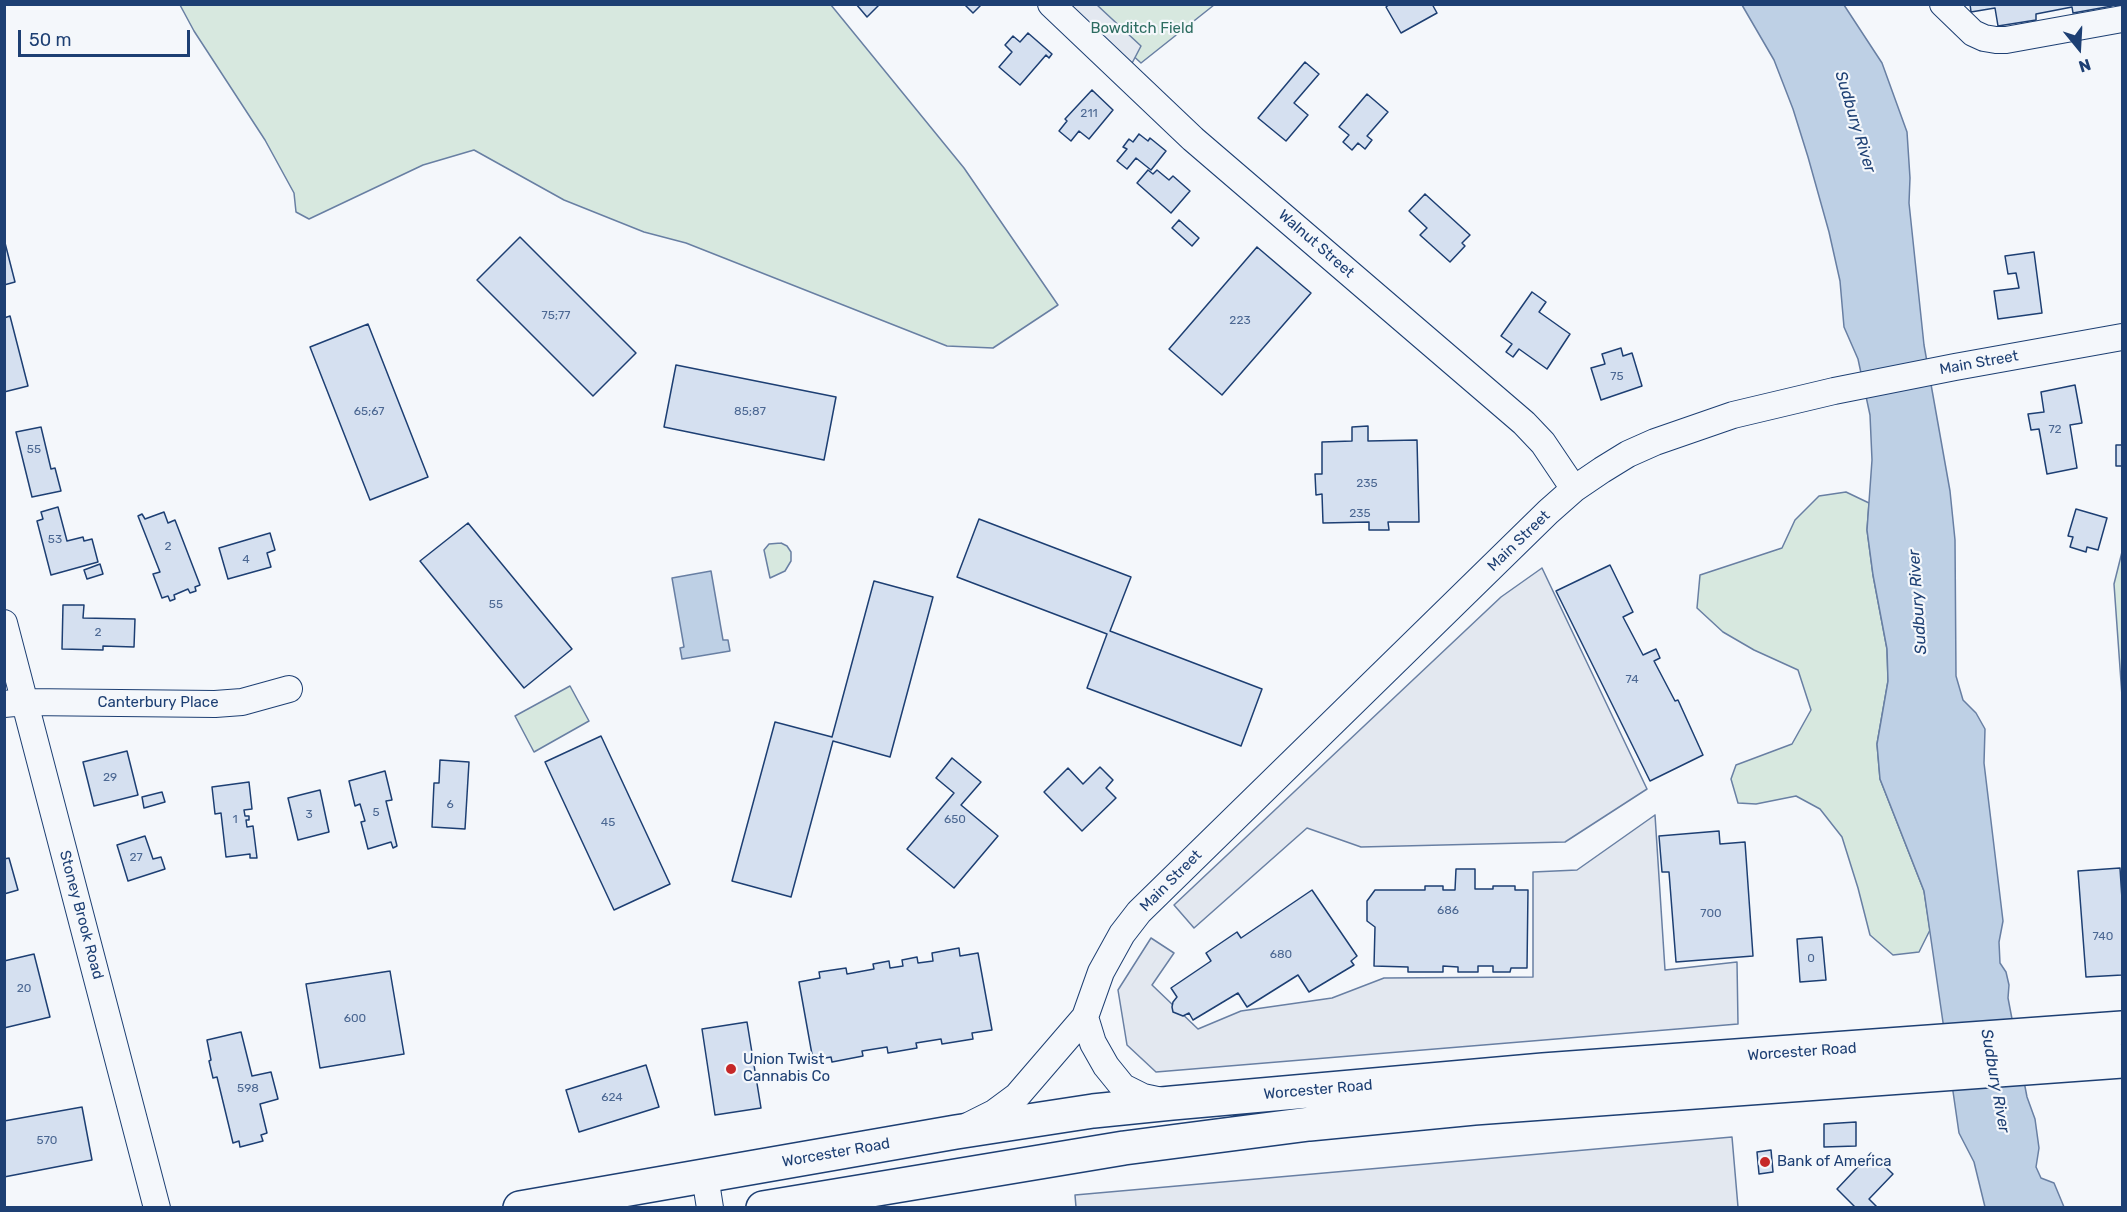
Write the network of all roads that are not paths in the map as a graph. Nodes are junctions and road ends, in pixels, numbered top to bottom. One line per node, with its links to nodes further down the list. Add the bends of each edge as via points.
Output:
1 (1051, 4): 5 (street, Walnut Street, via 1193,139 1512,412 1543,443)
2 (1943, 4): 3 (street, via 1972,33 1996,40)
3 (2122, 19)
4 (2122, 338): 5 (street, Main Street, via 1955,367 1733,415 1628,454)
5 (1574, 489): 9 (street, Main Street, via 1139,912 1101,972)
6 (4, 623): 8 (street, Stoney Brook Road)
7 (289, 689): 8 (street, Canterbury Place, via 242,702 215,704)
8 (15, 703): 15 (street, Stoney Brook Road)
9 (1085, 1017): 12 (street, via 1093,1043 1124,1087 1143,1097); 13 (street, Main Street, via 1017,1096)
10 (2122, 1028): 12 (highway, Worcester Road, via 1543,1070)
11 (2122, 1061): 17 (highway, via 1309,1124 1124,1148)
12 (1172, 1102): 13 (highway, Worcester Road)
13 (956, 1132): 14 (highway, Worcester Road)
14 (708, 1192): 16 (highway, Worcester Road)
15 (157, 1208)
16 (520, 1208)
17 (763, 1208)

